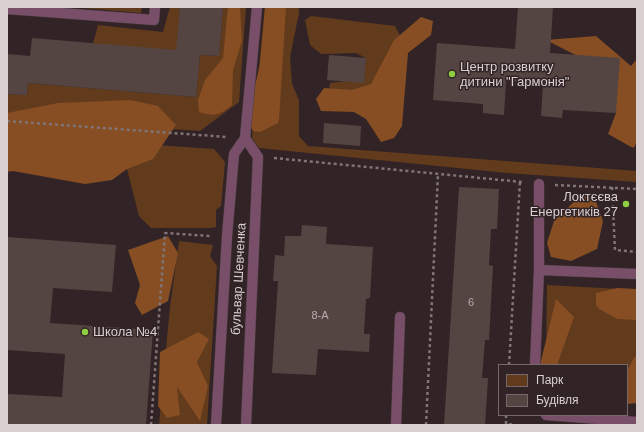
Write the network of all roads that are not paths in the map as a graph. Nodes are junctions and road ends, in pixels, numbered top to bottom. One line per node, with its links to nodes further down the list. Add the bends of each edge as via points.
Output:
1 (155, 7): 3 (street, via 154,20)
2 (257, 7): 4 (street, бульвар Шевченка)
3 (7, 9)
4 (245, 138): 12 (street, бульвар Шевченка, via 234,154); 13 (street, бульвар Шевченка, via 258,157)
5 (539, 184): 6 (street)
6 (539, 270): 7 (street); 9 (street)
7 (637, 274)
8 (400, 316): 14 (street)
9 (535, 364)
10 (559, 416): 11 (street)
11 (637, 422)
12 (216, 425)
13 (246, 425)
14 (396, 425)

